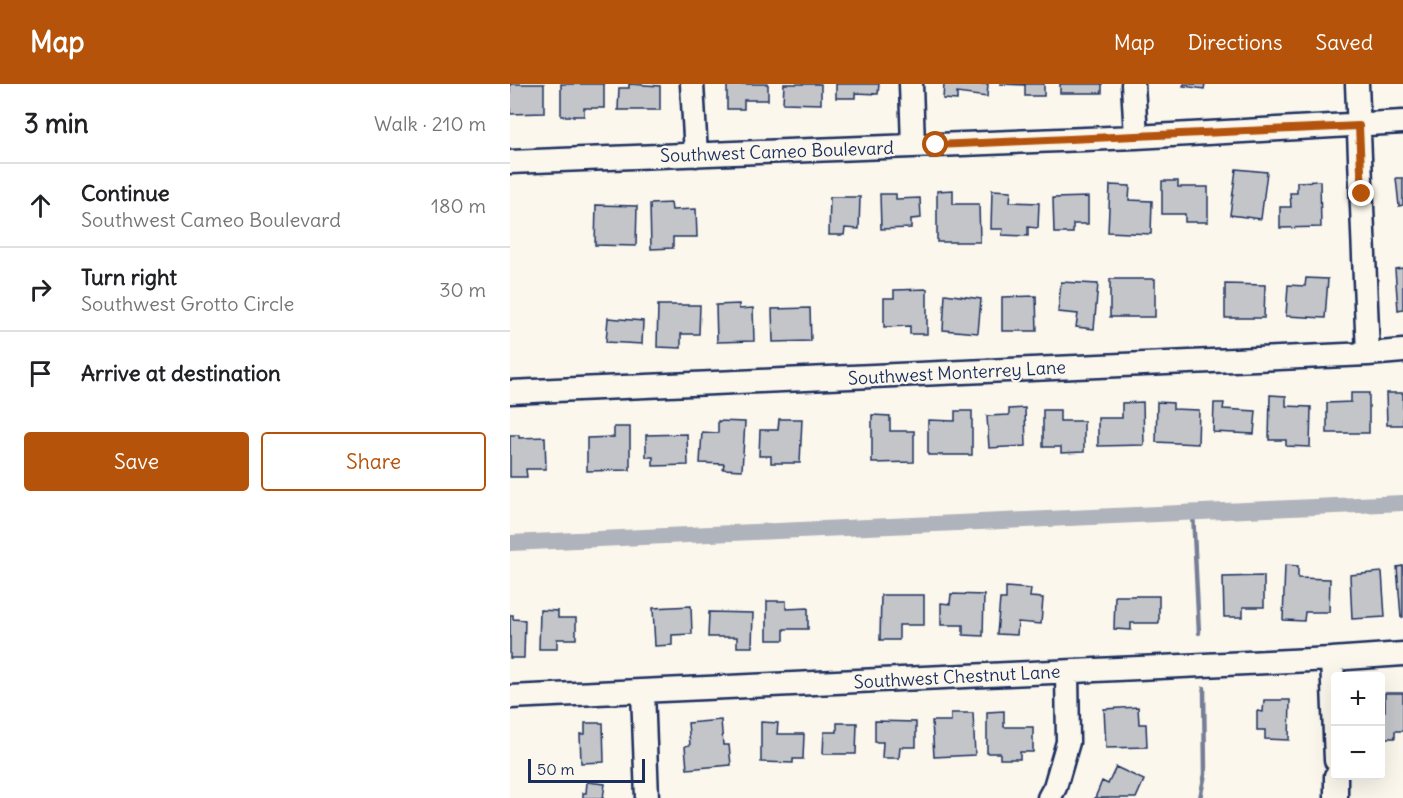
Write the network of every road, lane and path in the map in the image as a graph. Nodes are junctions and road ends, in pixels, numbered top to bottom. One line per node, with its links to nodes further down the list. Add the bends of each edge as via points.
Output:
1 (692, 84): 9 (street)
2 (911, 84): 8 (street)
3 (1133, 84): 7 (street)
4 (1357, 84): 6 (street)
5 (1403, 122): 6 (street, Southwest Cameo Boulevard)
6 (1359, 126): 7 (street, Southwest Cameo Boulevard); 12 (street)
7 (1136, 137): 8 (street, Southwest Cameo Boulevard)
8 (913, 146): 9 (street, Southwest Cameo Boulevard)
9 (696, 155): 10 (street, Southwest Cameo Boulevard)
10 (510, 162)
11 (1403, 351): 12 (street, Southwest Monterrey Lane)
12 (1368, 354): 13 (street, Southwest Monterrey Lane)
13 (510, 392)
14 (1403, 654): 15 (street, Southwest Chestnut Lane)
15 (1332, 659): 16 (street, Southwest Chestnut Lane); 19 (street)
16 (1068, 672): 17 (street, Southwest Chestnut Lane); 22 (street, via 1068,742)
17 (643, 692): 18 (street, Southwest Chestnut Lane); 21 (street)
18 (510, 697)
19 (1334, 726)
20 (1336, 780): 23 (street)
21 (647, 798)
22 (1049, 798)
23 (1336, 798)

